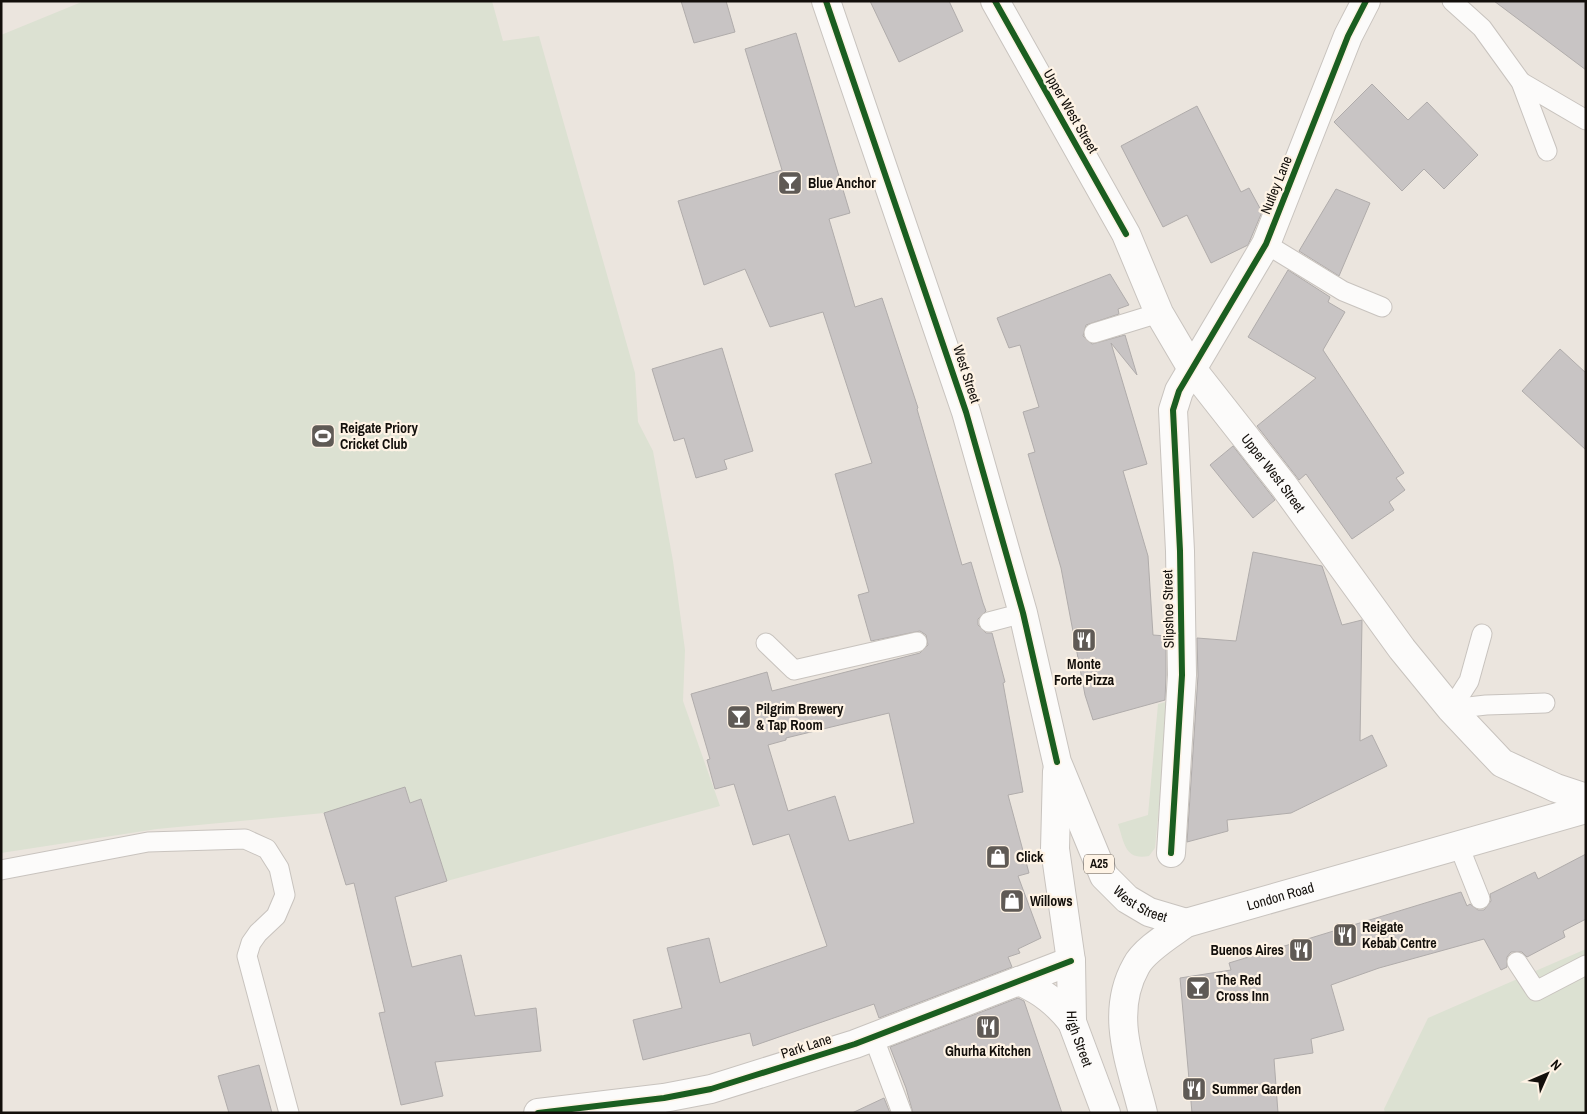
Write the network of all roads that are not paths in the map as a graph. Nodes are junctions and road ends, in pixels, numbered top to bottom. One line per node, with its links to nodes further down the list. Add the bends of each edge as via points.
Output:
1 (826, 1): 13 (street, West Street / A25, via 966,412)
2 (995, 1): 10 (street, Upper West Street, via 1126,234)
3 (1366, 1): 8 (street, Nutley Lane, via 1348,36)
4 (1452, 1): 5 (lane, via 1482,28)
5 (1521, 82): 6 (lane); 7 (lane)
6 (1586, 120)
7 (1547, 151)
8 (1266, 244): 9 (lane, via 1343,291); 12 (street, Nutley Lane)
9 (1382, 307)
10 (1159, 313): 11 (lane); 12 (street, Upper West Street)
11 (1094, 333)
12 (1192, 369): 19 (street, Upper West Street); 24 (street, Slipshoe Street, via 1179,391 1173,410 1182,675)
13 (1023, 613): 14 (lane); 20 (street, West Street / A25)
14 (989, 622)
15 (1482, 634): 19 (lane, via 1469,681)
16 (917, 642): 17 (lane, via 794,670)
17 (766, 643)
18 (1545, 703): 19 (lane)
19 (1451, 709): 21 (street, Upper West Street, via 1502,763)
20 (1057, 762): 27 (street, West Street / A25, via 1104,876 1127,899 1149,912); 28 (street, West Street / A25, via 1055,849)
21 (1586, 798)
22 (1586, 810): 23 (street, London Road)
23 (1459, 846): 26 (lane); 27 (street, London Road)
24 (1171, 853)
25 (1, 870): 35 (lane, via 148,842 245,839 267,849 279,868 285,895 276,916 255,938 247,956)
26 (1480, 900)
27 (1186, 923): 39 (street, London Road, via 1136,965 1123,1010 1122,1029)
28 (1072, 961): 31 (street, Park Lane); 32 (street, High Street)
29 (1518, 962): 30 (lane, via 1536,991)
30 (1586, 965)
31 (1019, 981): 32 (street, via 1059,1006); 33 (street, Park Lane)
32 (1072, 1022): 38 (street, High Street)
33 (873, 1036): 34 (street, Park Lane); 37 (lane)
34 (664, 1106): 36 (street, Park Lane)
35 (290, 1113)
36 (538, 1113)
37 (902, 1113)
38 (1106, 1113)
39 (1143, 1113)

